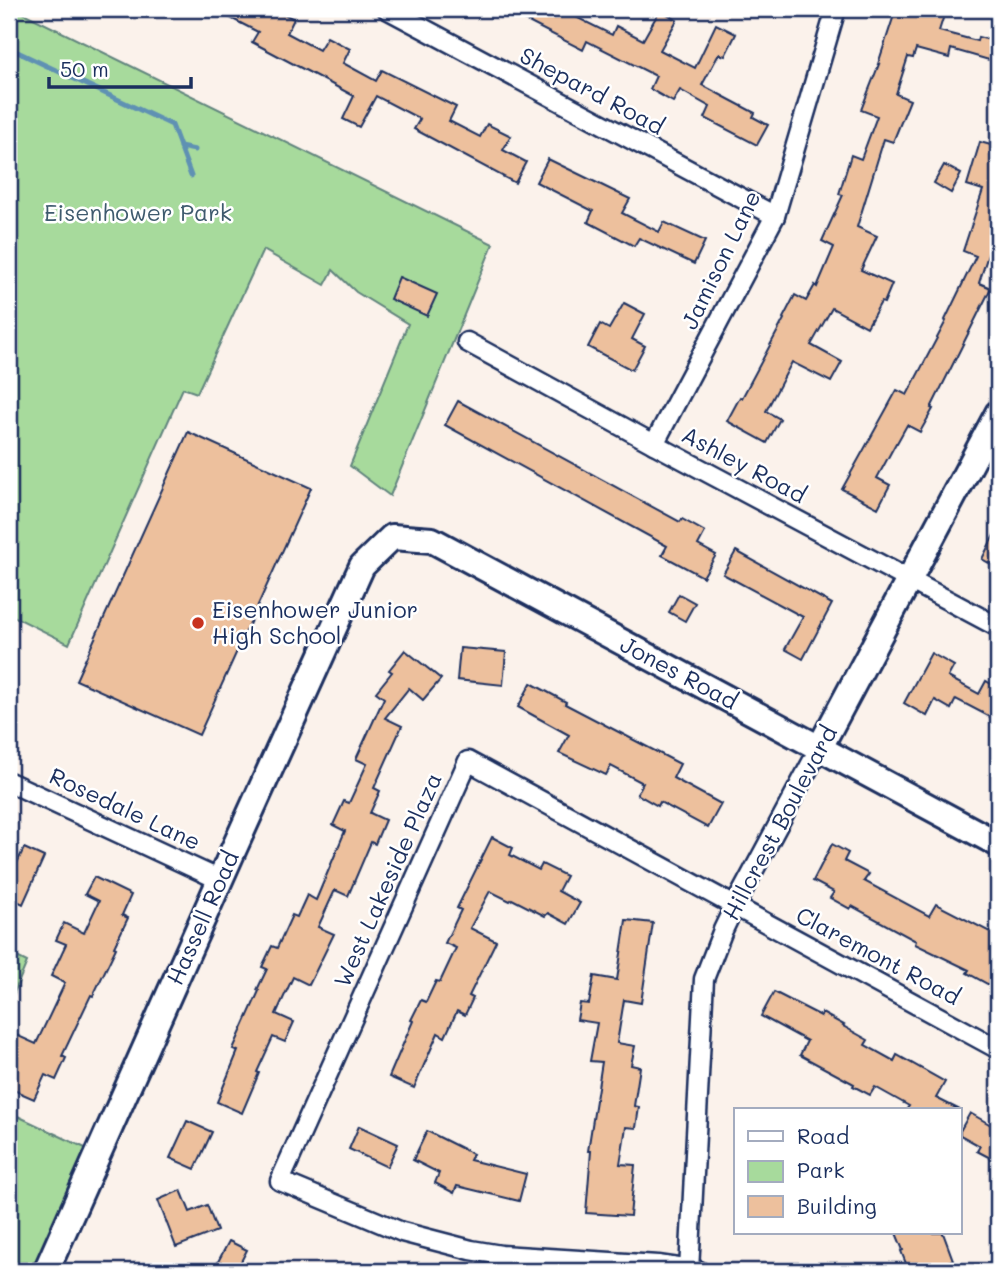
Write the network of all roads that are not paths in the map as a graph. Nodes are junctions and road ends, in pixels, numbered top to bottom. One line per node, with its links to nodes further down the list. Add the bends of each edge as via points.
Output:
1 (387, 9): 3 (street, Shepard Road)
2 (836, 9): 3 (street, Jamison Lane)
3 (775, 216): 6 (street, Jamison Lane)
4 (467, 342): 6 (street, Ashley Road)
5 (998, 412): 8 (street, Hillcrest Boulevard)
6 (654, 444): 8 (street, Ashley Road)
7 (362, 566): 10 (street, Jones Road, via 392,537 432,540); 13 (street, Hassell Road)
8 (908, 580): 9 (street, Ashley Road); 10 (street, Hillcrest Boulevard)
9 (998, 627)
10 (820, 747): 12 (street, Jones Road); 14 (street, Hillcrest Boulevard)
11 (9, 782): 13 (street, Rosedale Lane)
12 (998, 844)
13 (220, 880): 16 (street, Hassell Road)
14 (734, 906): 15 (street, Claremont Road); 17 (street, Hillcrest Boulevard, via 704,979); 17 (street, West Lakeside Plaza, via 468,761 280,1181 402,1232 471,1250)
15 (998, 1049)
16 (46, 1271)
17 (689, 1271): 18 (street)
18 (699, 1271)

